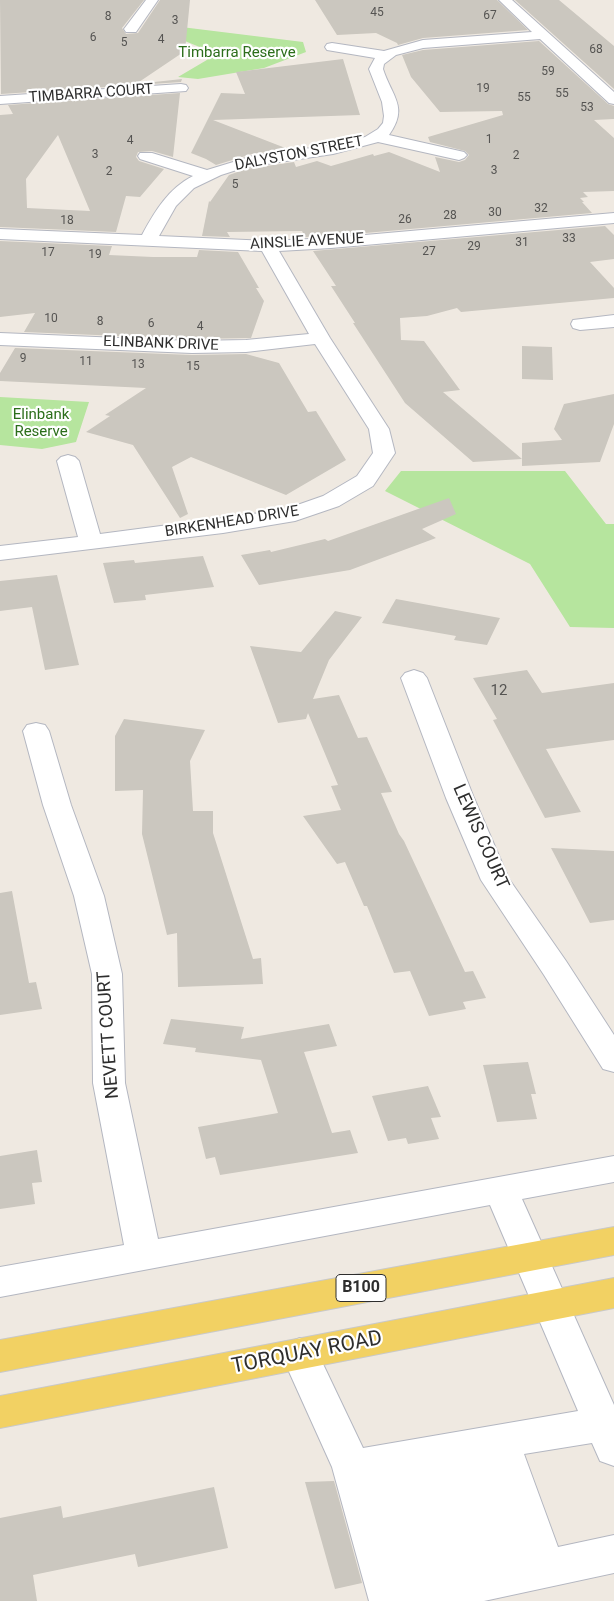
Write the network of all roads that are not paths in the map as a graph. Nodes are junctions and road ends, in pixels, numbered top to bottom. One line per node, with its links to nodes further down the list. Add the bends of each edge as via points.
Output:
1 (152, 0): 3 (street)
2 (504, 0): 4 (street)
3 (132, 29)
4 (543, 35): 6 (street, via 423,44); 9 (street)
5 (332, 47): 6 (street)
6 (384, 55): 10 (street, DALYSTON STREET, via 376,69 392,109 390,125)
7 (181, 88): 8 (street, TIMBARRA COURT)
8 (0, 100)
9 (614, 100)
10 (376, 137): 11 (street); 13 (street, DALYSTON STREET, via 348,147 265,158)
11 (459, 155)
12 (146, 156): 13 (street)
13 (207, 175): 16 (street, DALYSTON STREET, via 187,186 171,201)
14 (614, 218): 17 (street, AINSLIE AVENUE)
15 (0, 234): 16 (street, AINSLIE AVENUE)
16 (148, 240): 17 (street, AINSLIE AVENUE)
17 (268, 246): 20 (street, BIRKENHEAD DRIVE)
18 (614, 321): 19 (street)
19 (580, 324)
20 (321, 338): 21 (street, ELINBANK DRIVE, via 246,346); 23 (street, BIRKENHEAD DRIVE, via 379,429 384,453 365,481 331,501 287,516)
21 (0, 339)
22 (68, 461): 23 (street)
23 (91, 542): 24 (street, BIRKENHEAD DRIVE)
24 (0, 553)
25 (414, 678): 27 (street, LEWIS COURT, via 495,880 556,968)
26 (36, 731): 31 (street, NEVETT COURT, via 57,805 89,896 107,974 109,1084)
27 (614, 1061)
28 (614, 1169): 29 (street)
29 (501, 1190): 31 (street); 32 (street)
30 (614, 1241): 32 (main road, B100)
31 (144, 1256): 33 (street)
32 (530, 1257): 35 (street); 37 (main road, B100)
33 (0, 1282)
34 (614, 1293): 35 (main road, TORQUAY ROAD)
35 (552, 1306): 36 (main road, TORQUAY ROAD); 39 (street)
36 (300, 1354): 38 (main road, TORQUAY ROAD); 40 (street)
37 (0, 1356)
38 (0, 1412)
39 (609, 1437): 40 (street)
40 (425, 1454): 42 (street); 42 (street); 42 (street)
41 (614, 1554): 42 (street)
42 (457, 1587)

